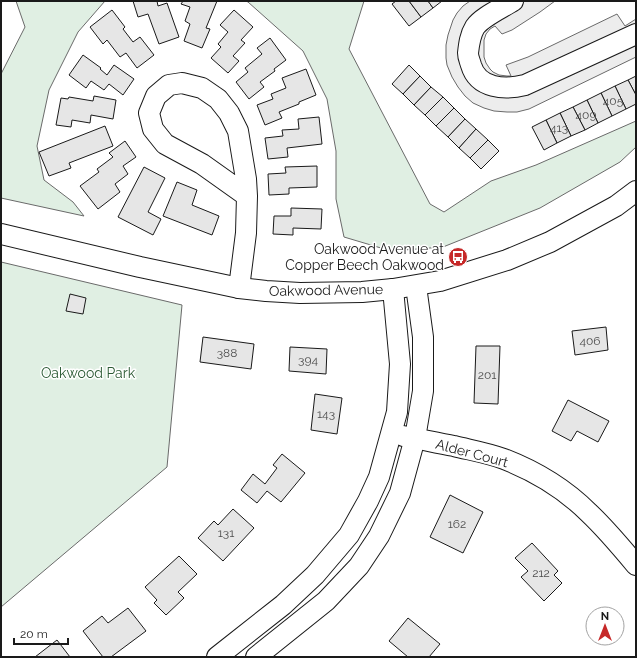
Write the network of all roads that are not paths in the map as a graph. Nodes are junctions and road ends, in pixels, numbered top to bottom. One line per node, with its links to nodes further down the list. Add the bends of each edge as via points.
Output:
1 (513, 1): 2 (street, via 483,19 471,34 468,58 472,71 480,80 492,86 515,88 525,85)
2 (636, 34)
3 (636, 191): 6 (street, Oakwood Avenue, via 616,206 550,242 507,260)
4 (247, 196): 4 (street, via 238,131 229,113 218,99 202,88 182,83 169,85 156,96 149,113 153,129 165,144 202,164); 7 (street, via 246,233)
5 (1, 234): 7 (street, Oakwood Avenue)
6 (416, 286): 8 (street, Oakwood Avenue); 10 (street, via 424,337 423,391)
7 (239, 288): 8 (street, Oakwood Avenue, via 300,293)
8 (393, 289): 9 (street, via 400,364 397,412)
9 (391, 434): 10 (street, Alder Court); 12 (street, via 379,477 349,535)
10 (415, 438): 11 (street, Alder Court, via 503,458 543,478 589,512); 13 (street, via 400,493 379,536 358,566)
11 (636, 565)
12 (296, 593): 13 (street); 14 (street)
13 (313, 612): 15 (street)
14 (217, 657)
15 (256, 657)

